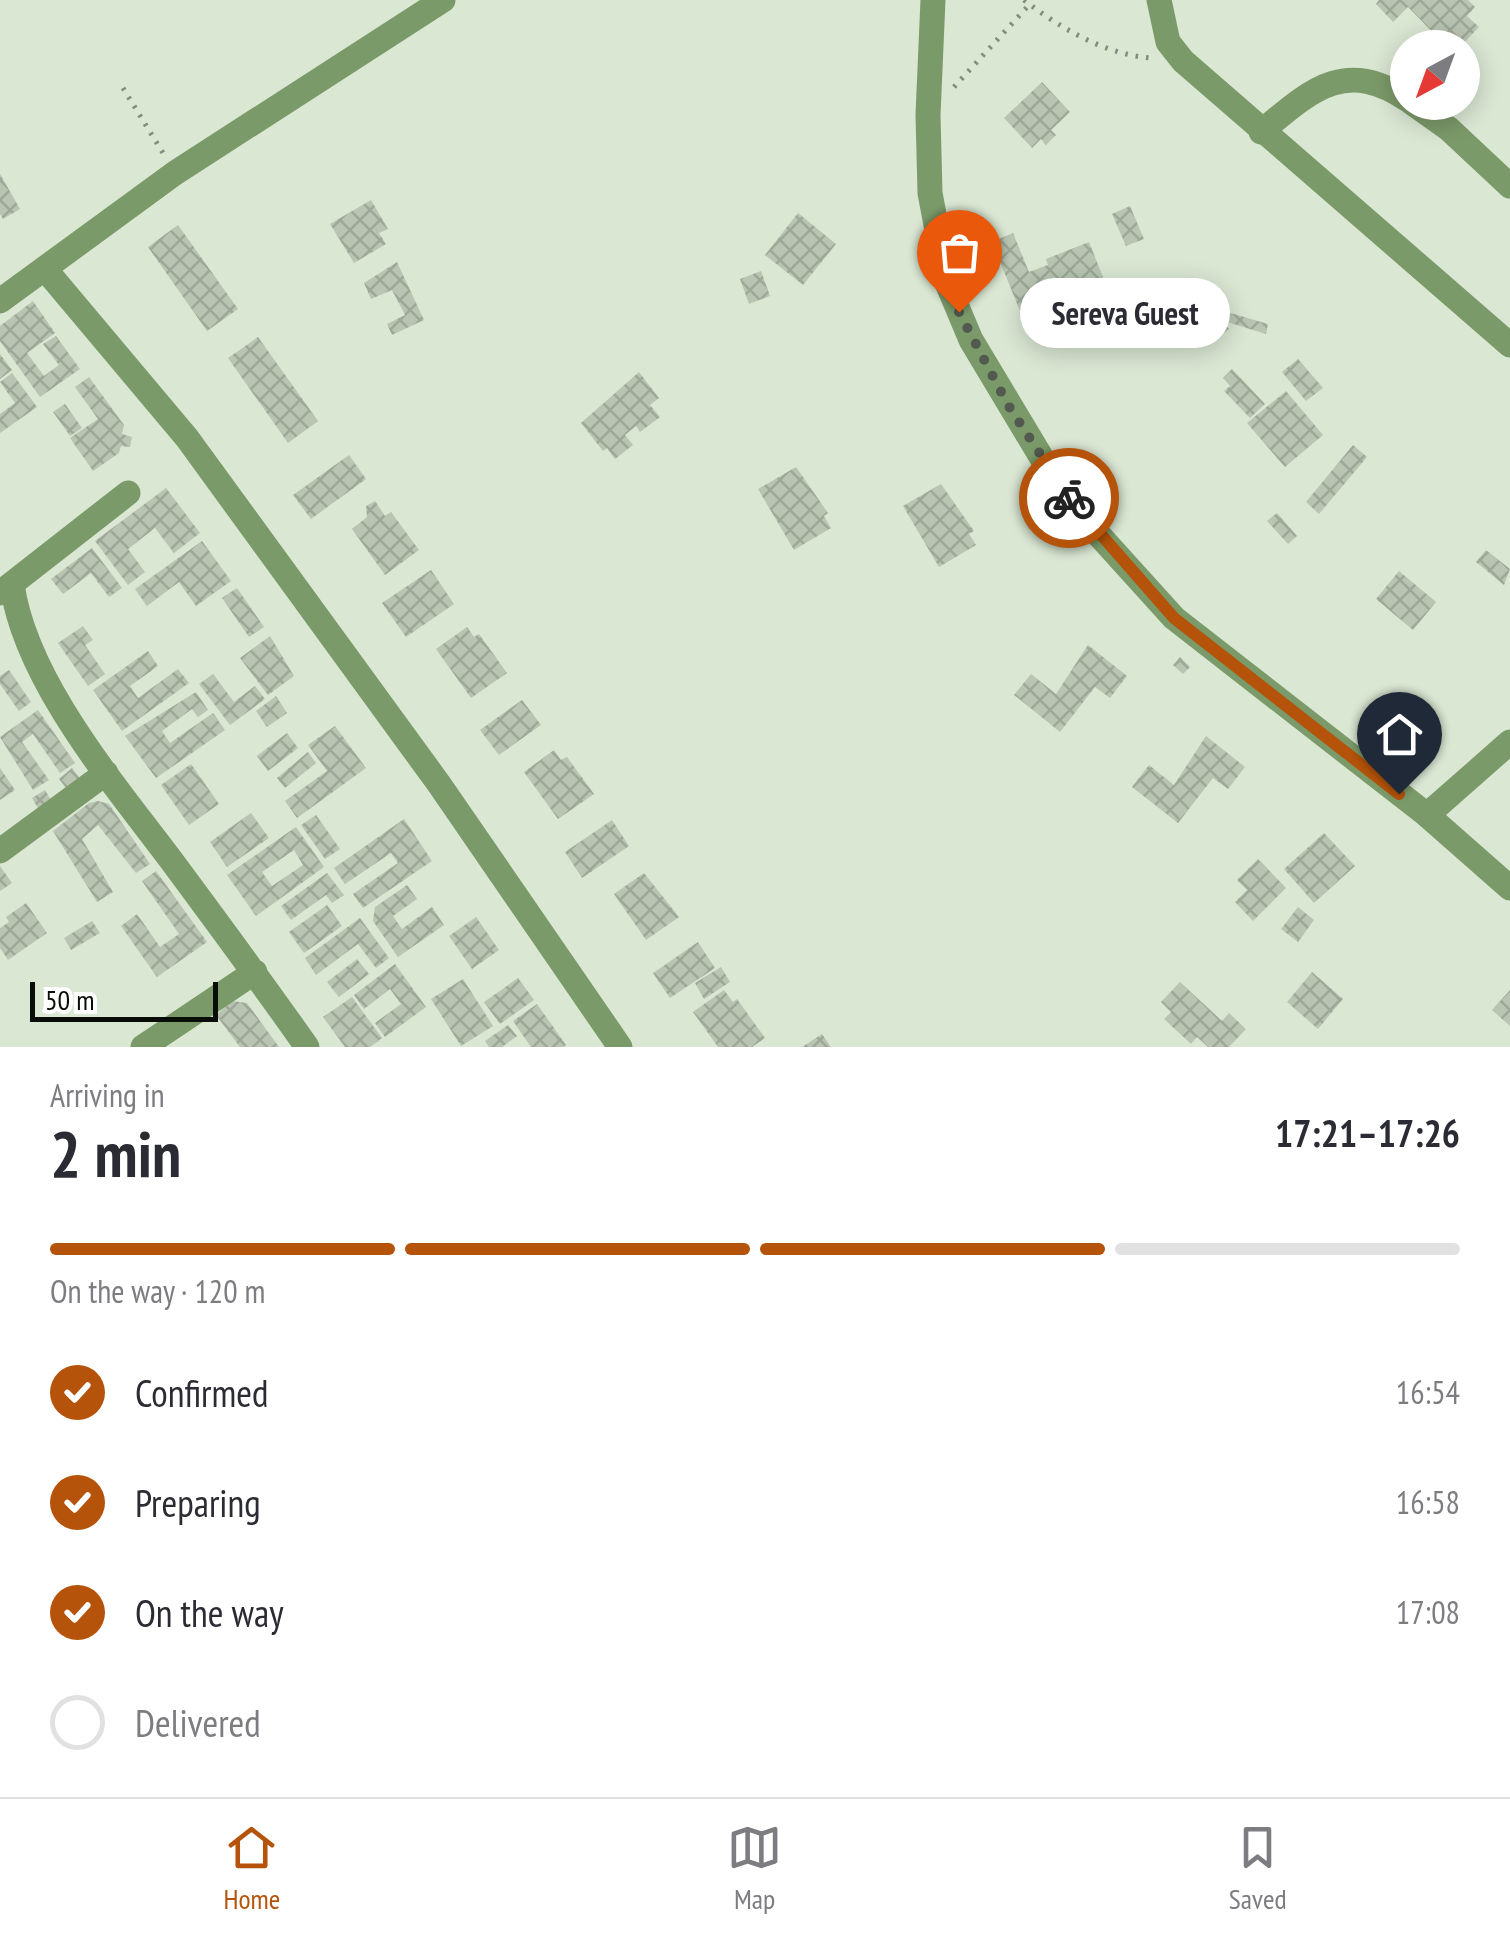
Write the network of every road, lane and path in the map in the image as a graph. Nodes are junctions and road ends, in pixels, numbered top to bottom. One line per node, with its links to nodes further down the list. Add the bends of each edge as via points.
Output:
1 (443, 0): 11 (street)
2 (933, 0): 8 (street)
3 (1159, 0): 5 (street, via 1168,42)
4 (1027, 2): 5 (path, via 1126,56); 8 (path)
5 (1183, 61): 10 (street)
6 (123, 88): 11 (path)
7 (1390, 92): 10 (street, via 1367,81 1338,79)
8 (928, 115): 20 (street, via 930,193 947,283 971,340 1048,470 1174,618)
9 (1436, 120): 12 (street)
10 (1261, 132): 15 (street)
11 (175, 173): 13 (street)
12 (1510, 186)
13 (46, 269): 14 (street); 26 (street, via 187,438)
14 (0, 300)
15 (1510, 344)
16 (128, 492): 17 (street)
17 (6, 589): 19 (street, via 16,620)
18 (1510, 742): 20 (street)
19 (106, 773): 21 (street); 23 (street)
20 (1426, 815): 22 (street)
21 (0, 850)
22 (1510, 888)
23 (254, 972): 24 (street); 25 (street)
24 (143, 1047)
25 (307, 1047)
26 (620, 1047)

